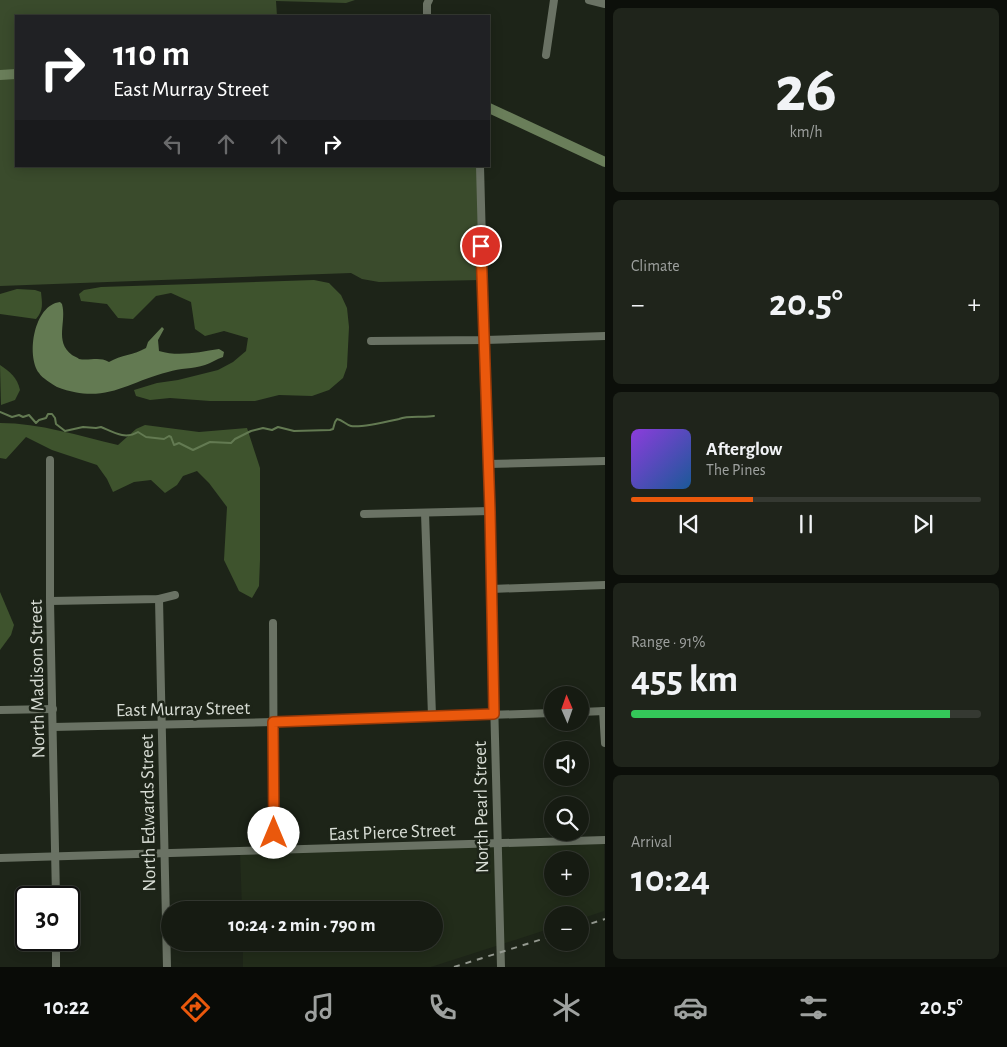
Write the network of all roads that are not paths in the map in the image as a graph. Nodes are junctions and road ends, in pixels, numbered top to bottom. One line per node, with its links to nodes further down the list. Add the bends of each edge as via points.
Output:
1 (429, 0): 5 (street)
2 (554, 0): 6 (street)
3 (589, 0): 4 (street)
4 (604, 4)
5 (427, 15)
6 (546, 55)
7 (15, 74): 8 (main road)
8 (0, 75)
9 (490, 108): 10 (main road)
10 (604, 162)
11 (480, 167): 13 (street, North Pearl Street)
12 (604, 336): 13 (street)
13 (485, 340): 14 (street); 17 (street, North Pearl Street)
14 (371, 341)
15 (50, 460): 25 (street, North Madison Street)
16 (604, 461): 17 (street)
17 (488, 464): 18 (street, North Pearl Street)
18 (490, 511): 19 (street); 22 (street, North Pearl Street)
19 (425, 513): 20 (street); 33 (street)
20 (364, 514)
21 (604, 585): 22 (street)
22 (491, 589): 32 (street, North Pearl Street)
23 (175, 595): 24 (street)
24 (159, 599): 25 (street); 35 (street, North Edwards Street)
25 (50, 601): 27 (street, North Madison Street)
26 (273, 623): 34 (street)
27 (53, 709): 28 (street); 36 (street, North Madison Street)
28 (0, 710)
29 (604, 711): 30 (street); 37 (street)
30 (589, 712)
31 (544, 713): 32 (street, East Murray Street)
32 (494, 714): 33 (street, East Murray Street); 39 (street, North Pearl Street)
33 (432, 716): 34 (street, East Murray Street)
34 (273, 722): 35 (street, East Murray Street); 40 (street)
35 (162, 724): 36 (street, East Murray Street); 41 (street, North Edwards Street)
36 (53, 727): 42 (street, North Madison Street)
37 (604, 743)
38 (604, 840): 39 (street, East Pierce Street)
39 (497, 843): 40 (street, East Pierce Street); 48 (street, North Pearl Street)
40 (274, 851): 41 (street, East Pierce Street)
41 (165, 854): 42 (street, East Pierce Street); 47 (street, North Edwards Street)
42 (55, 857): 43 (street, East Pierce Street); 44 (street, North Madison Street)
43 (0, 858)
44 (56, 886)
45 (56, 951): 46 (street)
46 (56, 967)
47 (167, 967)
48 (501, 967)

